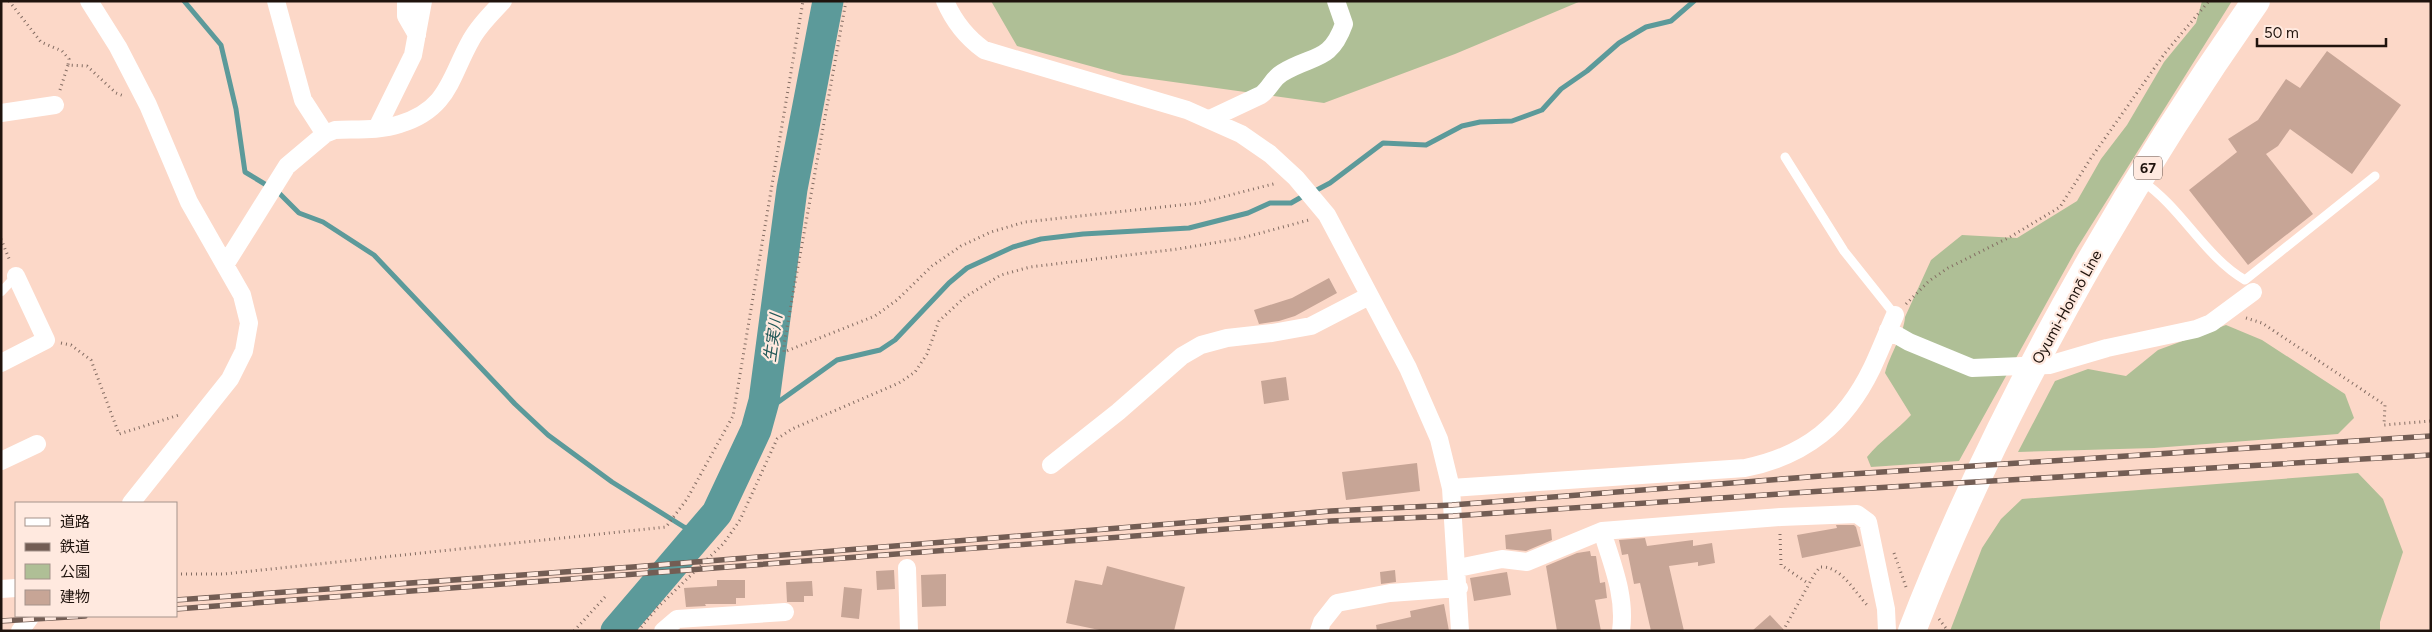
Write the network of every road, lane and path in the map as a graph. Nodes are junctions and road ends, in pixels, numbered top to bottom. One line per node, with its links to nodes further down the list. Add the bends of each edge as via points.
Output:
1 (9, 1): 14 (path, via 41,42 62,51 69,59)
2 (276, 1): 20 (street, via 303,100)
3 (406, 1): 13 (street, via 406,16)
4 (423, 1): 13 (street)
5 (503, 1): 19 (street, via 471,40 456,75 441,98 415,118)
6 (803, 1): 48 (path, via 733,416 687,499 666,527 224,574)
7 (846, 1): 23 (path, via 784,352 875,316 932,266 961,246 991,232 1025,222 1199,203)
8 (945, 1): 18 (street, via 956,25 984,50)
9 (1336, 1): 18 (street, via 1344,24 1333,48 1282,73 1261,95)
10 (2209, 1): 32 (path, via 2165,53 2060,207 1929,281)
11 (2256, 1): 24 (main road, Oyumi-Honnō Line / 67)
12 (95, 4): 16 (street)
13 (417, 35): 19 (street, via 413,56)
14 (68, 65): 15 (path); 16 (path, via 87,66 116,93)
15 (55, 104): 17 (street)
16 (148, 104): 27 (street, via 189,202)
17 (1, 113)
18 (1210, 119): 23 (street, via 1241,134)
19 (377, 128): 20 (street, via 334,130)
20 (325, 134): 27 (street, via 298,155 283,172)
21 (1785, 157): 32 (lane)
22 (2374, 176): 24 (lane, via 2245,280 2229,270 2167,201)
23 (1296, 178): 25 (street)
24 (2140, 180): 59 (main road, Oyumi-Honnō Line / 67, via 2078,284 2006,418 1955,525)
25 (1327, 215): 31 (street); 62 (path, via 1242,238 1030,267 1001,275 965,297 939,321 927,354 914,372 899,383 792,429 777,439 740,520 724,543)
26 (1, 239): 28 (path)
27 (225, 265): 36 (street, via 242,295 248,336 238,366)
28 (16, 276): 29 (lane); 34 (street)
29 (1, 292)
30 (2252, 292): 33 (street)
31 (1369, 296): 40 (street, via 1310,326 1201,345 1182,356); 41 (street, via 1432,420)
32 (1891, 323): 33 (street, via 1909,342 1972,368 2049,364); 41 (street, via 1871,370 1843,414 1811,443 1772,463 1745,468)
33 (2211, 323): 37 (path, via 2247,317 2262,324 2385,405 2384,425)
34 (46, 340): 35 (street); 36 (path, via 71,345 91,360 118,434)
35 (1, 363)
36 (208, 406): 42 (street)
37 (2431, 421)
38 (37, 444): 39 (street)
39 (1, 461)
40 (1050, 465)
41 (1451, 488): 47 (street)
42 (132, 502)
43 (1781, 517): 44 (street); 49 (path, via 1781,564); 59 (street, via 1857,514 1868,522)
44 (1602, 531): 47 (street, via 1527,562 1502,559); 67 (street, via 1620,588 1623,617)
45 (1892, 550): 53 (path, via 1904,585)
46 (907, 568): 64 (street)
47 (1458, 568): 51 (street)
48 (178, 574)
49 (1809, 584): 59 (path, via 1820,568 1836,571); 68 (path)
50 (15, 588): 52 (street)
51 (1459, 588): 65 (street, via 1390,593 1337,603); 66 (street)
52 (1, 589)
53 (1911, 593)
54 (605, 598): 61 (path)
55 (785, 612): 58 (street)
56 (1936, 616): 69 (path)
57 (30, 617): 60 (street)
58 (752, 623): 63 (street, via 677,619)
59 (1896, 630)
60 (20, 631)
61 (574, 631)
62 (638, 631)
63 (663, 631)
64 (909, 631)
65 (1319, 631)
66 (1460, 631)
67 (1620, 631)
68 (1783, 631)
69 (1948, 631)

